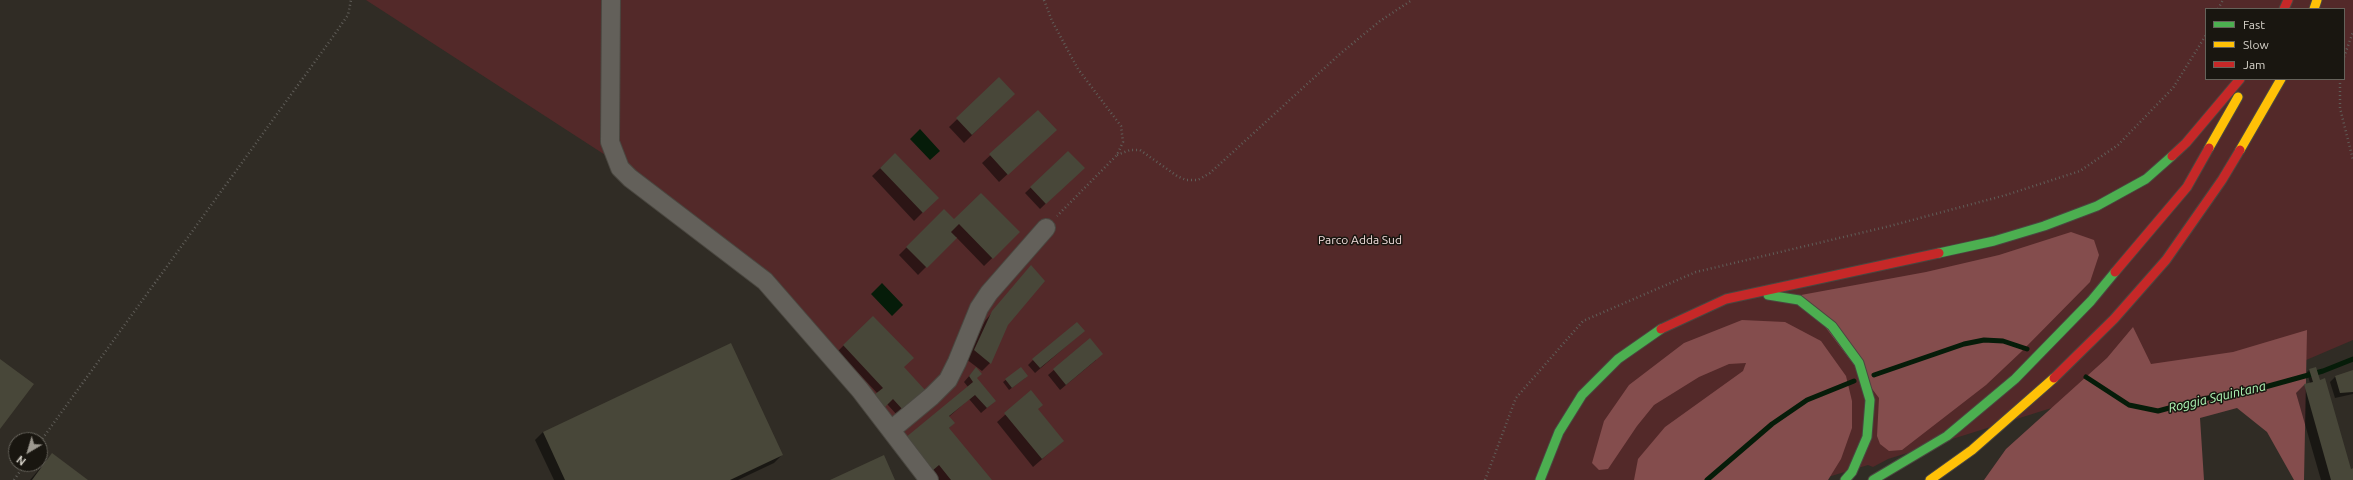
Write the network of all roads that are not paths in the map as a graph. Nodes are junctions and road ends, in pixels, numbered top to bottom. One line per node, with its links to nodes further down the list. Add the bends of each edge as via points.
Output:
1 (611, 0): 7 (street, via 610,142 620,168 765,281 860,390)
2 (2239, 80): 6 (highway, via 2186,143 2146,179 2097,206 1994,241)
3 (2247, 80): 11 (highway, via 2187,187 2091,301 2015,379 1947,436)
4 (2280, 80): 12 (highway, via 2222,180 2166,260 2114,319 2039,393 1972,450)
5 (1046, 228): 7 (street, via 979,308 948,380)
6 (1759, 293): 9 (highway, via 1726,299 1688,315 1655,332 1618,359 1582,395 1559,432); 10 (highway, via 1799,300 1832,326 1859,363 1870,400 1867,437 1852,472)
7 (890, 430): 8 (street)
8 (928, 480)
9 (1540, 480)
10 (1845, 480)
11 (1873, 480)
12 (1930, 480)

